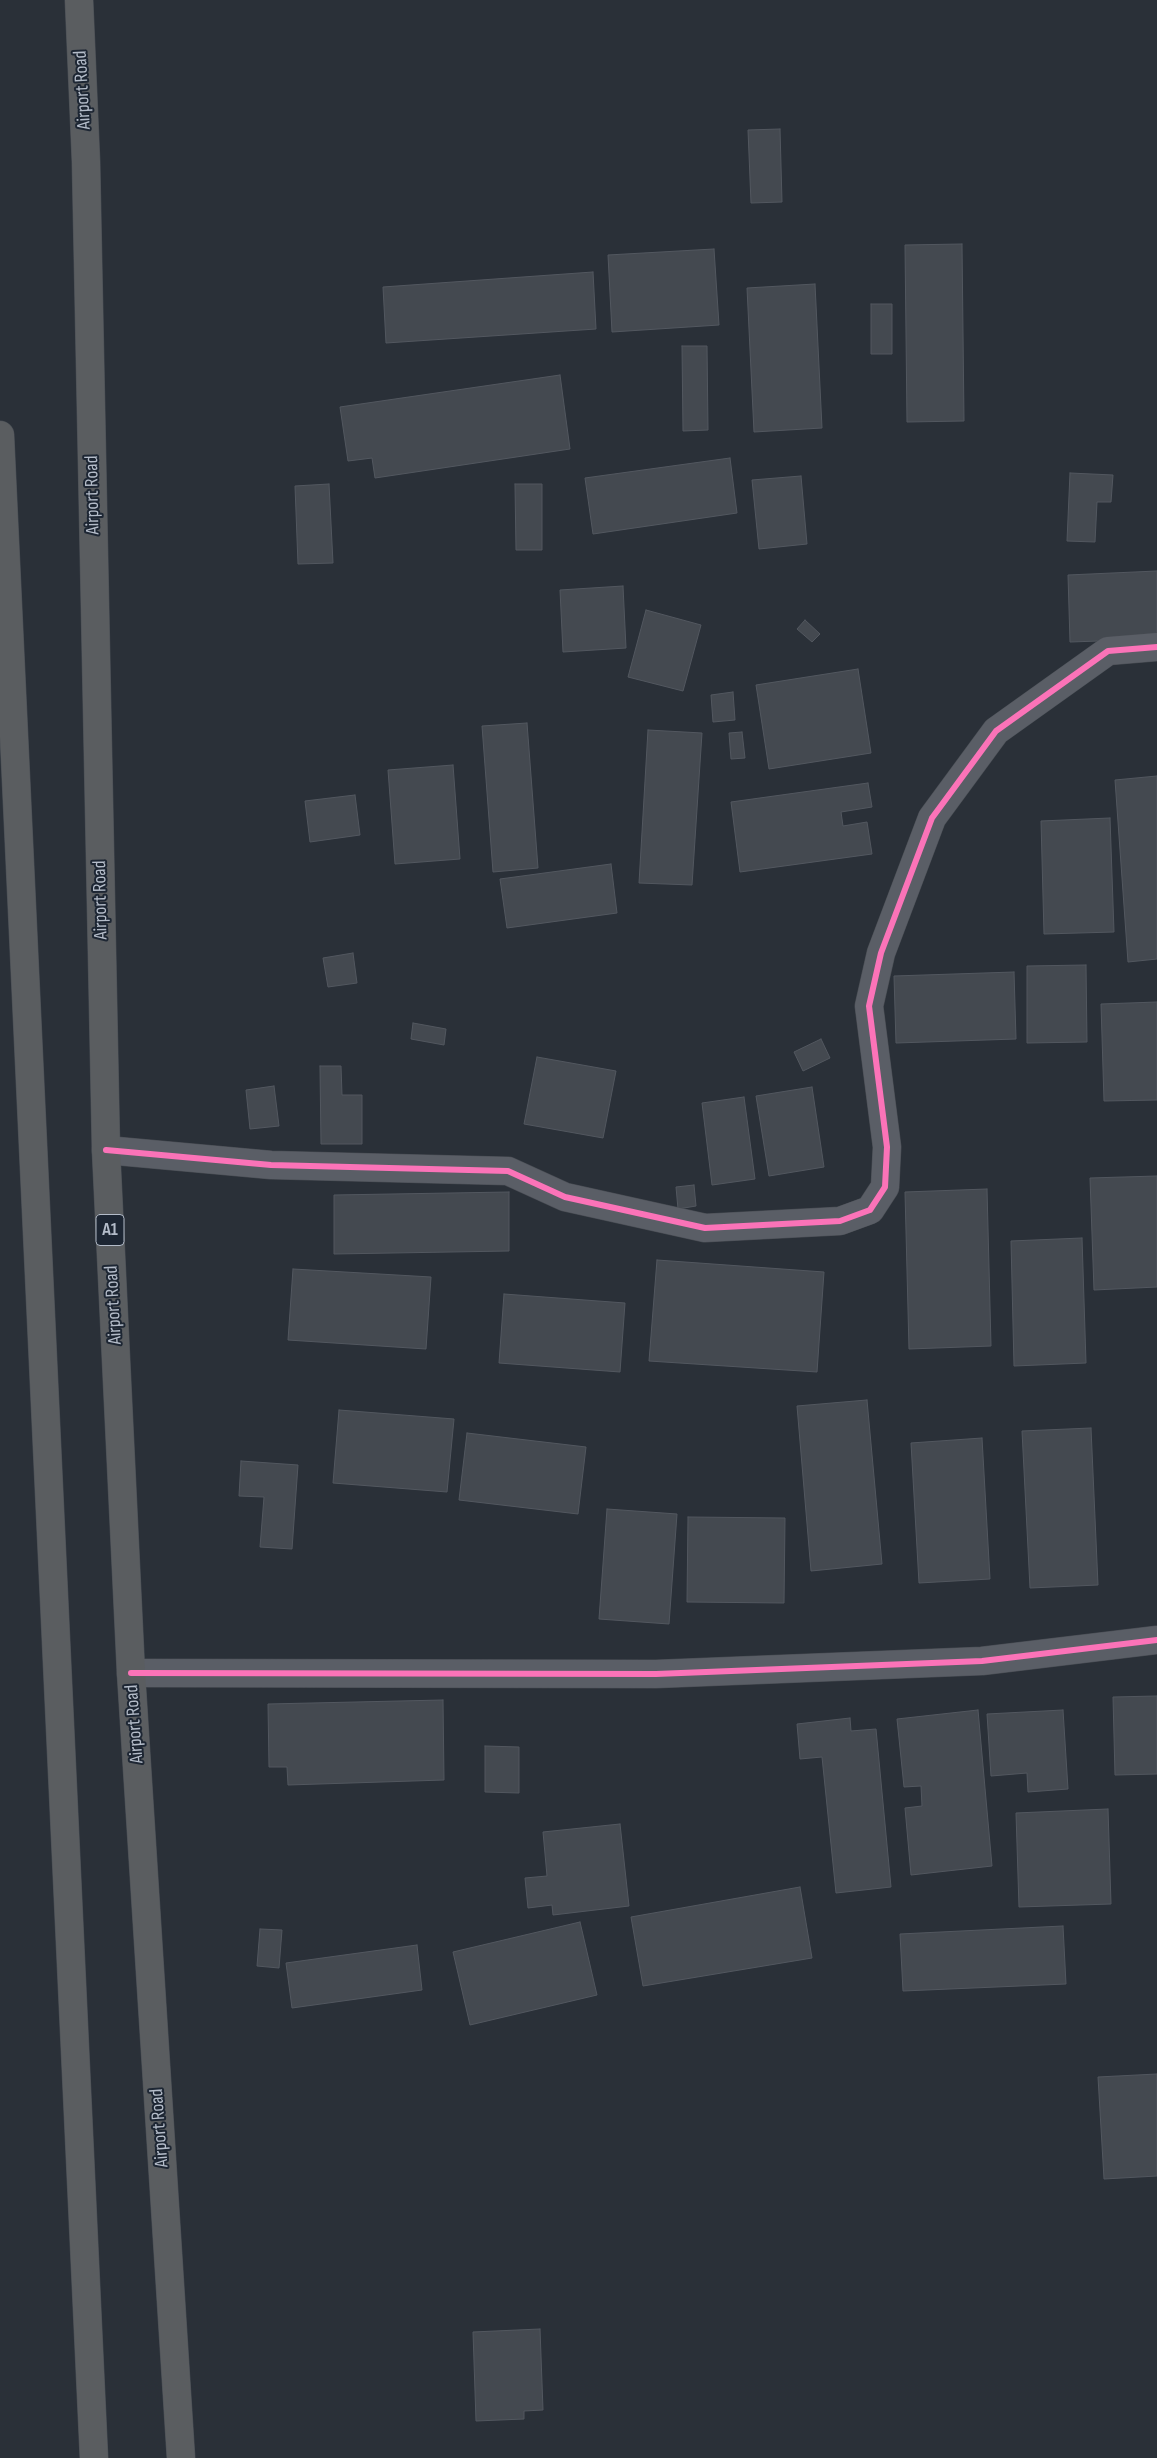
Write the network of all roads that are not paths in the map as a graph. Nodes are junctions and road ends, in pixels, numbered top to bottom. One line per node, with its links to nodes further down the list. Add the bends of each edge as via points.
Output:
1 (78, 0): 4 (highway, Airport Road / A1, via 86,162)
2 (0, 435): 7 (highway)
3 (1157, 647): 4 (street, via 1108,651 996,731 932,818 881,954 870,1006 887,1147 885,1187 870,1210 840,1221 705,1228 565,1197 508,1171 271,1165)
4 (106, 1150): 6 (highway, Airport Road / A1)
5 (1157, 1640): 6 (street, via 982,1661 656,1674)
6 (132, 1673): 8 (highway, Airport Road / A1)
7 (94, 2458)
8 (181, 2458)

